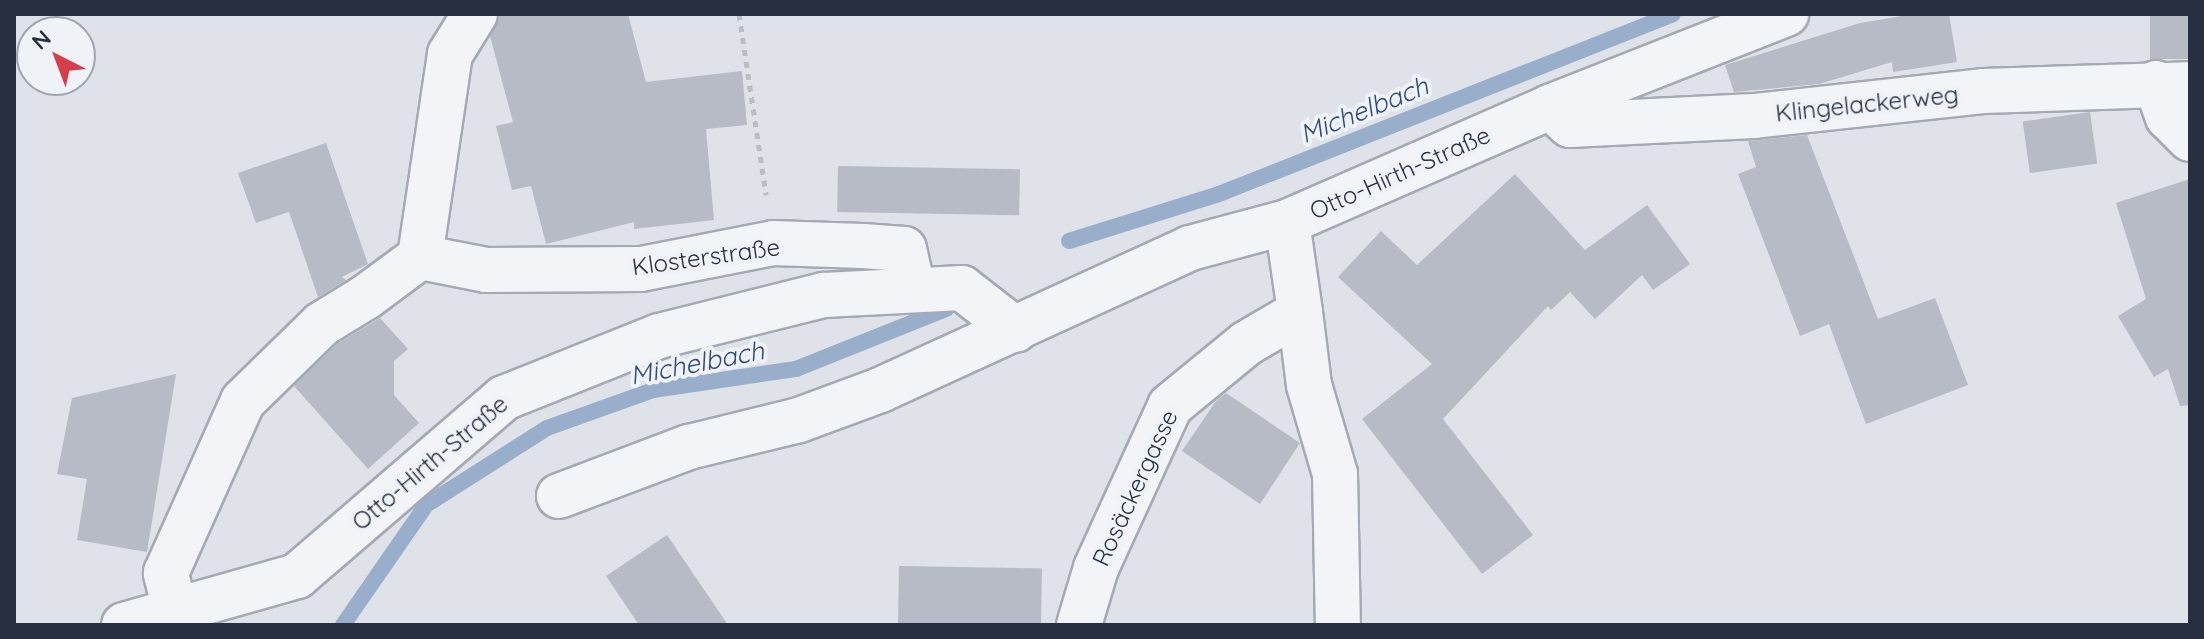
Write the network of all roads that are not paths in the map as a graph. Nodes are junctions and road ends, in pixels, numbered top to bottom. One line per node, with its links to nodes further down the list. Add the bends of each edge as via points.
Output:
1 (475, 14): 7 (street, via 450,54)
2 (1786, 14): 4 (street, Otto-Hirth-Straße)
3 (2173, 84): 4 (street, Klingelackerweg, via 1983,91 1754,116 1570,125); 5 (street, via 2168,117)
4 (1550, 107): 6 (street, Otto-Hirth-Straße)
5 (2190, 139)
6 (1287, 222): 9 (street); 10 (street, Otto-Hirth-Straße, via 1190,248)
7 (420, 257): 8 (street, Klosterstraße, via 486,270 641,269 773,243 904,249); 12 (street, via 322,324 243,401 166,573)
8 (913, 289): 10 (street, Otto-Hirth-Straße, via 962,288); 12 (street, Otto-Hirth-Straße, via 824,295 659,336 504,398 297,576)
9 (1300, 312): 14 (street, Rosäckergasse, via 1247,343 1170,406 1096,568); 15 (street, via 1309,385 1335,474)
10 (1016, 330): 11 (street, Otto-Hirth-Straße, via 799,420 689,447)
11 (559, 496)
12 (175, 610): 13 (street, Otto-Hirth-Straße)
13 (124, 625)
14 (1079, 625)
15 (1338, 625)

